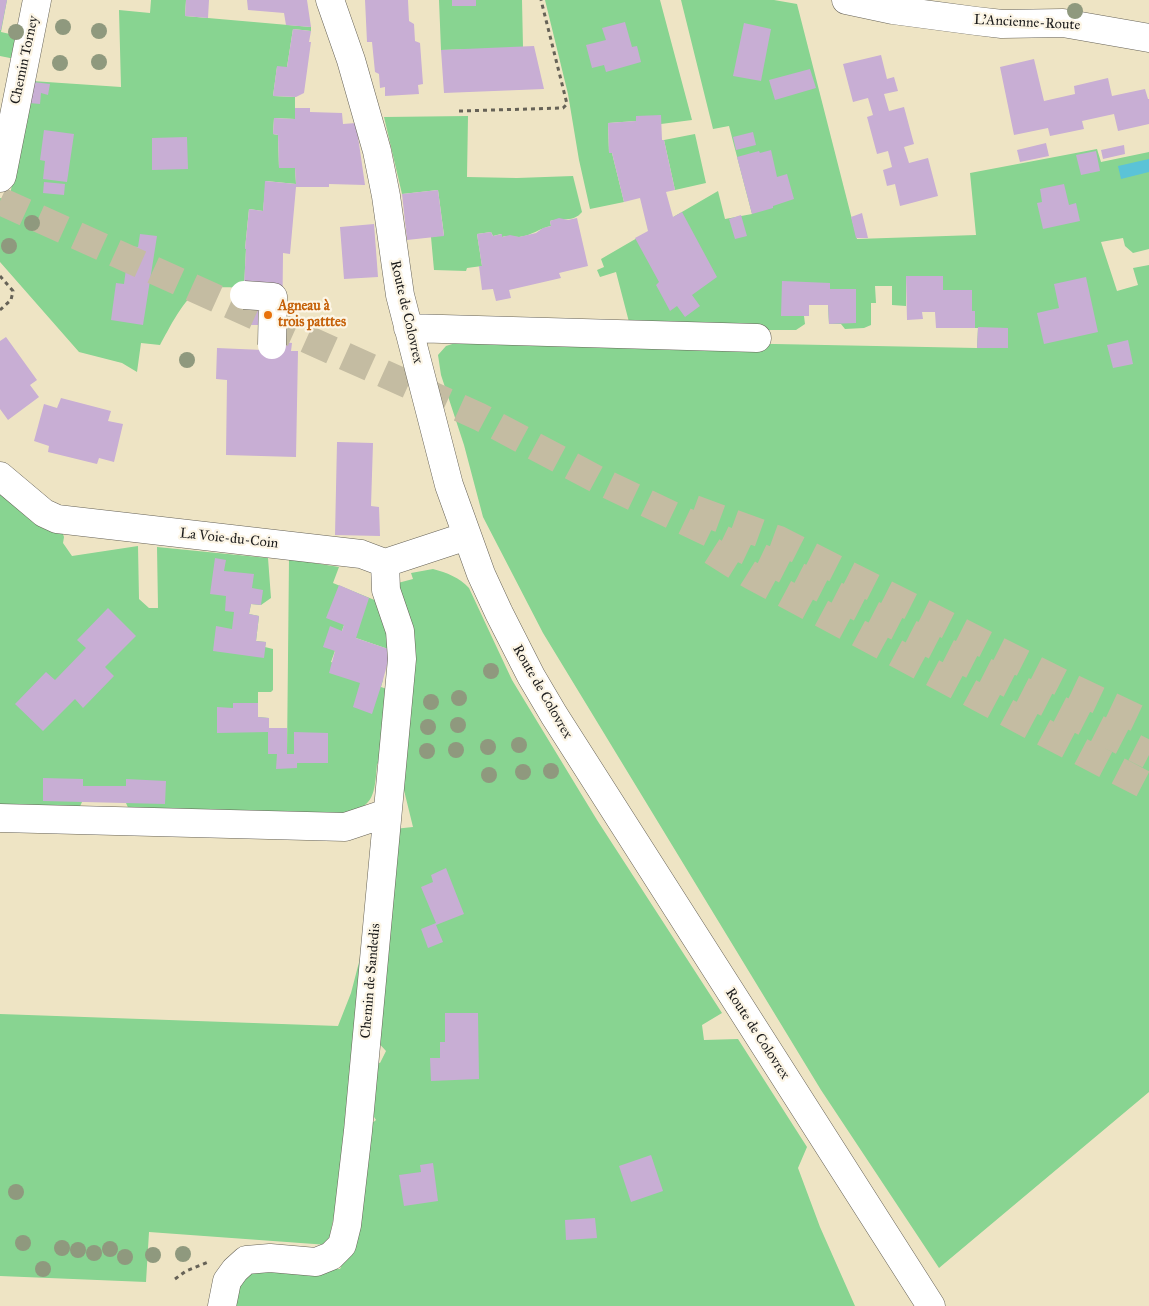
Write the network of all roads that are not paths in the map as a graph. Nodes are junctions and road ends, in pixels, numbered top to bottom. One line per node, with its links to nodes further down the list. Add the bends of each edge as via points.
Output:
1 (37, 0): 5 (street, Chemin Torney)
2 (330, 0): 7 (street, Route de Colovrex, via 377,151)
3 (846, 0): 4 (street, L'Ancienne-Route, via 976,21 1063,23)
4 (1149, 38)
5 (0, 178)
6 (244, 295): 9 (street, bridge, via 273,296)
7 (408, 328): 8 (street); 11 (street, Route de Colovrex, via 449,486)
8 (757, 338)
9 (272, 345)
10 (0, 476): 12 (street, La Voie-du-Coin, via 44,513 57,519 361,554)
11 (467, 536): 12 (street); 16 (street, Route de Colovrex, via 512,642 554,715)
12 (385, 563): 13 (street, Chemin de Sandedis, via 386,590 400,631 402,659)
13 (386, 813): 14 (street, via 345,827); 15 (street, Chemin de Sandedis, via 358,1131 342,1245 331,1256 316,1262 270,1258 246,1260 227,1281)
14 (0, 818)
15 (222, 1306)
16 (931, 1306)

